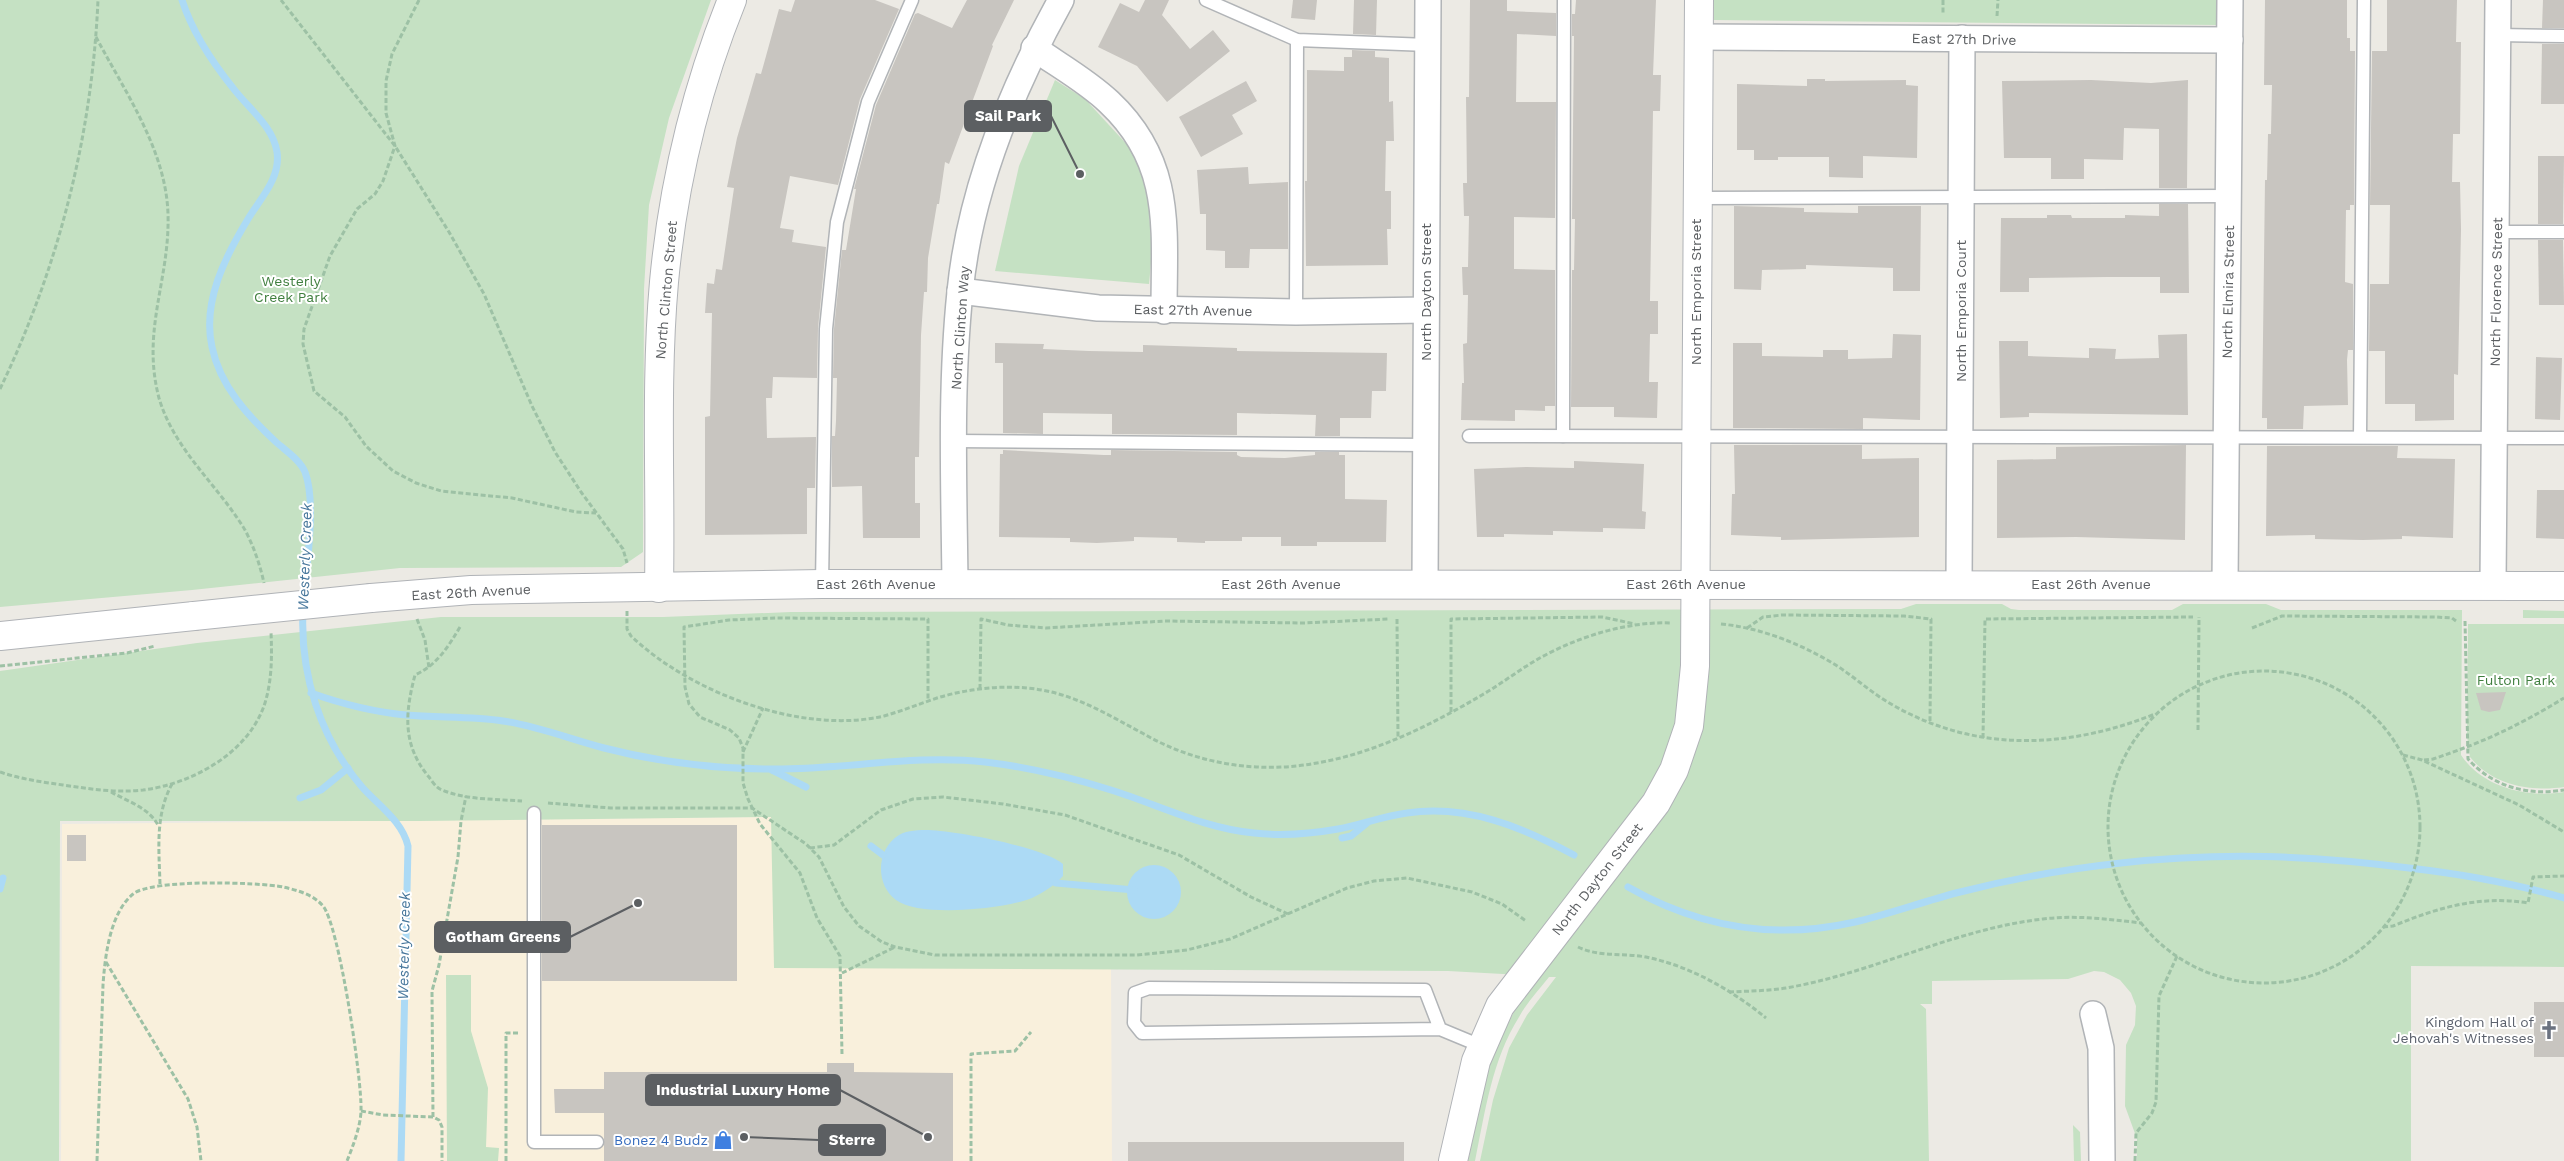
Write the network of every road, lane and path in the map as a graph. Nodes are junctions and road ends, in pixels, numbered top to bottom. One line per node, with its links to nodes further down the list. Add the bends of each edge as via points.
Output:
1 (98, 0): 17 (path)
2 (281, 0): 23 (path)
3 (419, 0): 23 (path, via 392,54 386,81 386,113)
4 (732, 0): 55 (street, North Clinton Street, via 692,122 673,210 664,282 659,372)
5 (912, 0): 46 (lane, via 868,102 837,222 826,329)
6 (1061, 0): 22 (street, North Clinton Way)
7 (1206, 0): 19 (lane)
8 (1428, 0): 21 (street, North Dayton Street)
9 (1564, 0): 37 (lane)
10 (1699, 0): 16 (street, North Emporia Street)
11 (2230, 0): 20 (street, North Elmira Street)
12 (2364, 0): 39 (lane)
13 (2498, 0): 14 (street, North Florence Street)
14 (2498, 35): 15 (lane); 27 (street, North Florence Street)
15 (2564, 36)
16 (1698, 37): 18 (street, East 27th Drive); 26 (street, North Emporia Street)
17 (96, 38): 33 (path, via 85,135 65,213 30,321); 54 (path, via 155,150 167,198 167,246 152,342 160,400 179,442 244,529 258,560)
18 (1962, 38): 20 (street, East 27th Drive); 24 (street, North Emporia Court)
19 (1298, 40): 21 (lane); 32 (lane)
20 (2230, 40): 25 (street, North Elmira Street)
21 (1428, 45): 30 (street, North Dayton Street)
22 (1034, 48): 29 (street, North Clinton Way, via 1004,118 983,180); 31 (street, via 1108,101 1132,127 1147,152 1158,180 1164,212)
23 (395, 146): 44 (path, via 484,294 555,452); 44 (path, via 375,194 357,209 330,256 304,329 303,344 314,391 345,417 366,446 393,471 416,484 440,491 512,498 576,512)
24 (1961, 196): 25 (lane); 26 (lane); 35 (street, North Emporia Court)
25 (2229, 196): 38 (street, North Elmira Street)
26 (1697, 198): 34 (street, North Emporia Street)
27 (2496, 232): 28 (lane); 40 (street, North Florence Street)
28 (2564, 232)
29 (960, 291): 31 (street, East 27th Avenue, via 1098,308); 42 (street, North Clinton Way)
30 (1426, 310): 32 (street, East 27th Avenue); 43 (street, North Dayton Street)
31 (1164, 311): 32 (street, East 27th Avenue)
32 (1296, 312)
33 (0, 389)
34 (1696, 435): 35 (lane); 37 (lane); 49 (street, North Emporia Street)
35 (1960, 435): 38 (lane); 50 (street, North Emporia Court)
36 (1469, 436): 37 (lane)
37 (1563, 436)
38 (2227, 437): 39 (lane); 51 (street, North Elmira Street)
39 (2360, 437): 40 (lane)
40 (2494, 438): 41 (lane); 52 (street, North Florence Street)
41 (2564, 438)
42 (955, 441): 43 (lane); 47 (street, North Clinton Way)
43 (1425, 445): 48 (street, North Dayton Street)
44 (596, 513): 45 (path)
45 (627, 558)
46 (822, 584): 47 (street, East 26th Avenue); 55 (street, East 26th Avenue)
47 (955, 584): 48 (street, East 26th Avenue)
48 (1424, 584): 49 (street, East 26th Avenue)
49 (1695, 584): 50 (street, East 26th Avenue); 118 (street, North Dayton Street, via 1692,704 1674,770 1656,803 1505,998)
50 (1959, 584): 51 (street, East 26th Avenue)
51 (2225, 584): 52 (street, East 26th Avenue)
52 (2493, 584): 53 (street, East 26th Avenue)
53 (2564, 586)
54 (265, 587)
55 (660, 588): 71 (street, East 26th Avenue, bridge, via 472,590)
56 (416, 616): 74 (path, via 425,640)
57 (627, 616): 75 (path, via 627,629 631,636)
58 (2193, 617): 86 (path, via 1984,619)
59 (2199, 617): 76 (path)
60 (1389, 619): 77 (path, via 1303,623 1166,621 1046,628 981,619)
61 (1397, 619): 85 (path)
62 (2456, 621): 70 (path, via 2452,618 2282,616)
63 (2465, 621): 87 (path)
64 (1671, 623): 66 (path)
65 (1719, 623): 69 (path)
66 (1637, 625): 81 (path, via 1586,639 1539,659); 81 (path, via 1602,617 1450,619)
67 (460, 627): 74 (path)
68 (271, 628): 92 (path, via 269,687 254,726 227,755)
69 (1747, 628): 83 (path, via 1807,649 1835,664 1887,701); 83 (path, via 1763,617 1782,615 1931,619)
70 (2252, 628)
71 (0, 636)
72 (152, 648): 73 (path)
73 (0, 666)
74 (429, 669): 95 (path, via 415,675 409,697 410,747 417,762 439,790)
75 (684, 673): 79 (path, via 684,627 729,620 776,618 928,619); 80 (path); 88 (path, via 686,695 694,710 707,722 735,734)
76 (2198, 686): 82 (path); 84 (path); 89 (path, via 2252,672 2278,672 2308,678 2329,686 2372,715)
77 (980, 689): 79 (path); 85 (path, via 1026,688 1077,699 1167,746 1225,764 1274,768 1315,764)
78 (2564, 698): 87 (path, via 2528,721)
79 (928, 701): 80 (path, via 886,715 842,721 813,720)
80 (763, 708): 88 (path)
81 (1450, 713): 85 (path)
82 (2155, 714): 86 (path, via 2113,729 2047,741); 105 (path, via 2132,745 2114,787 2109,819 2114,877 2126,903)
83 (1930, 722): 86 (path)
84 (2198, 730)
85 (1398, 737)
86 (1983, 738)
87 (2467, 748): 90 (path); 93 (path, via 2468,759 2472,763 2509,787 2540,792)
88 (743, 752): 97 (path, via 744,790)
89 (2402, 755): 90 (path); 106 (path, via 2417,800 2418,834 2412,880)
90 (2422, 760): 99 (path, via 2518,804)
91 (0, 772): 94 (path)
92 (172, 784): 94 (path, via 143,790); 98 (path, via 163,800)
93 (2564, 790)
94 (109, 791): 98 (path, via 140,808)
95 (466, 796): 96 (path); 121 (path, via 458,857 432,991)
96 (534, 805): 97 (path); 117 (lane)
97 (752, 808): 100 (path); 111 (path, via 760,824 800,873 817,918 840,956)
98 (159, 826): 102 (path)
99 (2564, 832)
100 (810, 848): 103 (path, via 834,845 881,810 913,799 943,797 1004,804 1065,815 1179,855 1251,897); 107 (path, via 819,857 844,908 859,926)
101 (2564, 876): 106 (path, via 2533,877 2528,903 2490,900 2456,904)
102 (160, 884): 110 (path, via 135,892 122,906); 120 (path, via 282,887 307,895 323,906 335,936 352,1026)
103 (1289, 914): 104 (path, via 1346,888 1407,878 1472,892 1502,904); 107 (path, via 1230,939 1186,950 1136,955 935,955)
104 (1526, 921)
105 (2142, 924): 109 (path, via 2162,946); 112 (path, via 2074,918 2014,924 1808,983 1778,989)
106 (2383, 927): 109 (path, via 2364,946 2337,965 2288,981 2238,981 2205,971)
107 (895, 947): 111 (path)
108 (1578, 947): 112 (path, via 1589,952 1661,961 1689,971)
109 (2177, 956): 131 (path, via 2159,996 2156,1102 2152,1113 2136,1133)
110 (105, 962): 123 (path); 124 (path, via 188,1099 197,1127)
111 (842, 973): 119 (path)
112 (1729, 992): 114 (path)
113 (2093, 1014): 130 (street, via 2101,1048)
114 (1766, 1018)
115 (1440, 1029): 115 (lane, via 1142,1033 1134,1023 1136,993 1149,988 1425,990); 118 (lane)
116 (1032, 1032): 128 (path, via 1015,1051 971,1054)
117 (534, 1033): 122 (lane, via 534,1142); 127 (path, via 506,1033)
118 (1481, 1046): 129 (street, North Dayton Street)
119 (842, 1054)
120 (361, 1111): 121 (path); 125 (path)
121 (433, 1117): 126 (path, via 439,1120 442,1128)
122 (596, 1142)
123 (97, 1161)
124 (201, 1161)
125 (347, 1161)
126 (442, 1161)
127 (506, 1161)
128 (971, 1161)
129 (1452, 1161)
130 (2102, 1161)
131 (2135, 1161)

